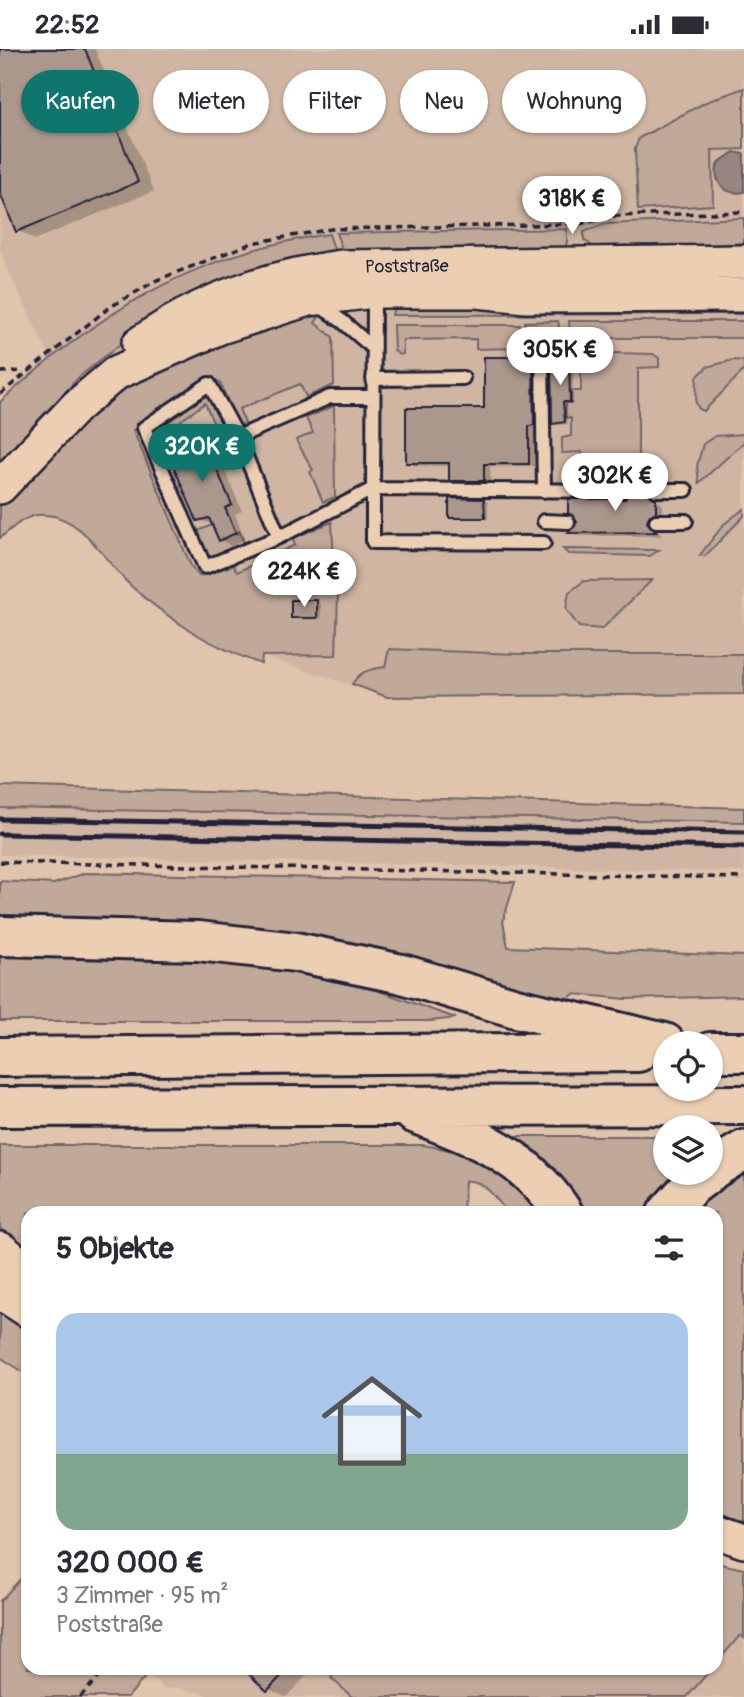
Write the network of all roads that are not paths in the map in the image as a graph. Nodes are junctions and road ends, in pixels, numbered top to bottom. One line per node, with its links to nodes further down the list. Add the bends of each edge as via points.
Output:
1 (744, 262): 2 (street, Poststraße)
2 (373, 278): 3 (street, Poststraße, via 526,296); 4 (street, Poststraße); 5 (lane); 9 (street, Poststraße, via 296,274 222,297 157,331 111,368)
3 (744, 295)
4 (308, 299): 5 (lane); 9 (street, Poststraße, via 220,327 138,362)
5 (373, 348): 8 (lane)
6 (542, 354): 15 (lane)
7 (463, 378): 8 (lane)
8 (373, 379): 10 (lane)
9 (102, 384): 12 (street, Poststraße)
10 (372, 397): 11 (lane, via 330,397); 13 (lane)
11 (238, 436): 22 (lane); 22 (lane, via 209,384 144,428 205,567)
12 (0, 487)
13 (373, 489): 15 (lane); 22 (lane); 23 (lane, via 373,542)
14 (686, 490): 17 (lane)
15 (544, 491): 16 (lane)
16 (621, 491)
17 (656, 491)
18 (544, 521): 21 (lane)
19 (656, 521): 20 (lane)
20 (686, 521)
21 (568, 522)
22 (279, 537)
23 (544, 543)
24 (0, 936): 25 (highway, via 198,941 296,952 402,974 516,1008)
25 (653, 1040)
26 (653, 1052): 29 (highway)
27 (723, 1052): 28 (highway)
28 (744, 1052)
29 (0, 1057)
30 (744, 1105): 31 (highway)
31 (396, 1106): 32 (highway); 36 (highway, via 489,1143 524,1165)
32 (0, 1107)
33 (744, 1150): 34 (highway)
34 (723, 1164)
35 (693, 1185): 37 (highway)
36 (558, 1206)
37 (673, 1206)
38 (0, 1251): 39 (main road)
39 (21, 1268)
40 (0, 1290): 41 (main road)
41 (21, 1304)
42 (723, 1534): 43 (street)
43 (744, 1541)
44 (723, 1548): 45 (street)
45 (744, 1553)

